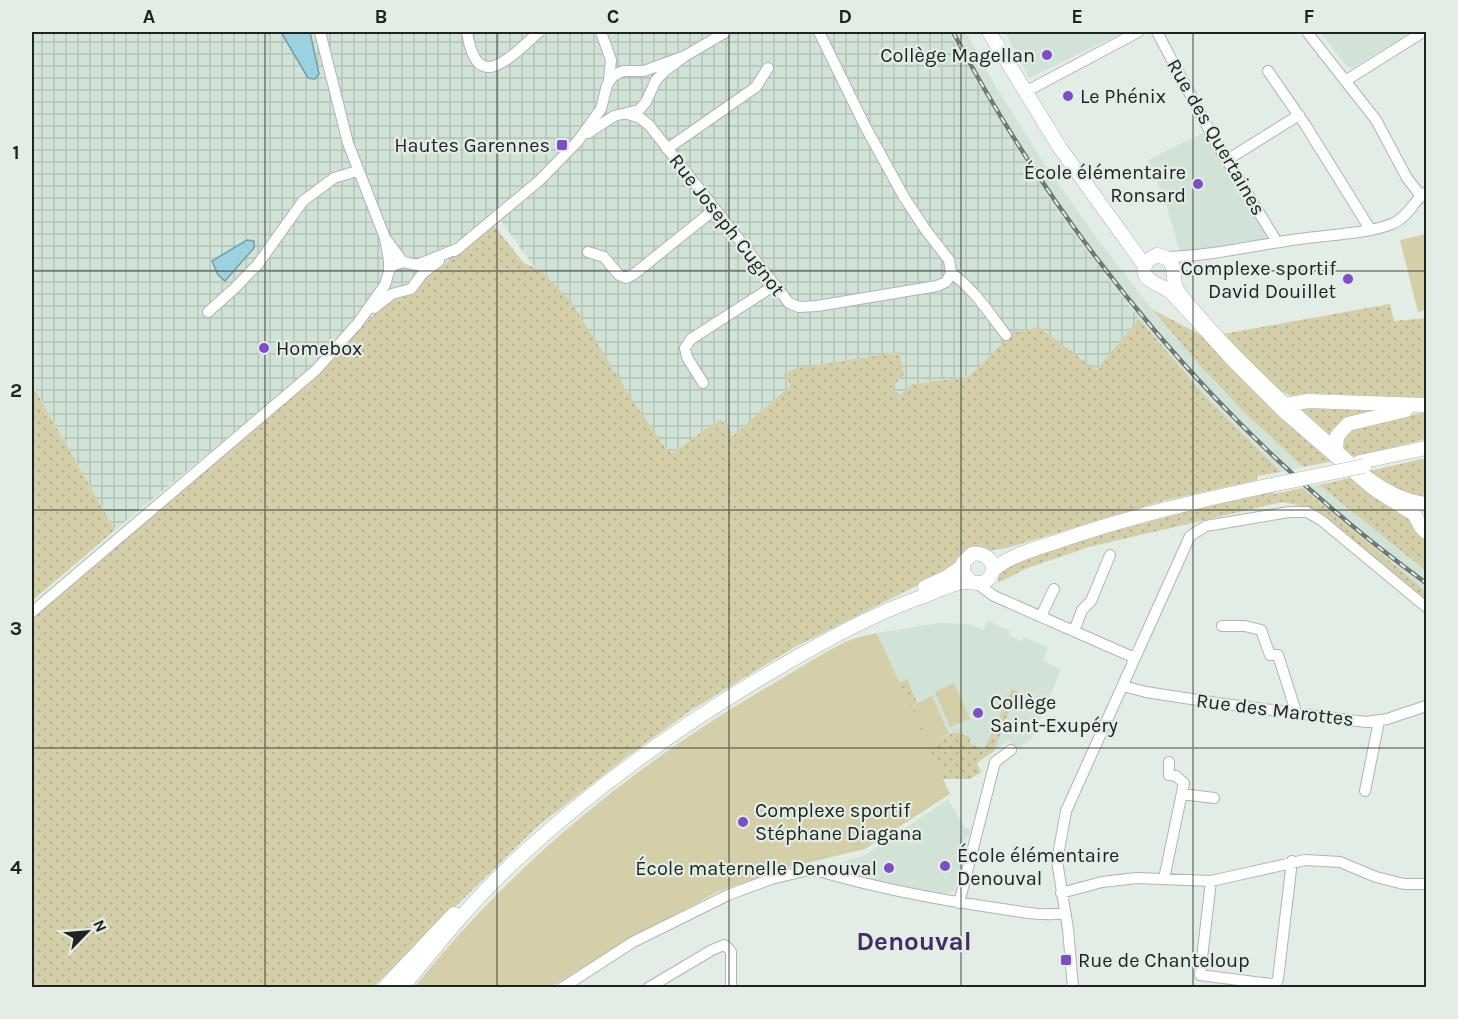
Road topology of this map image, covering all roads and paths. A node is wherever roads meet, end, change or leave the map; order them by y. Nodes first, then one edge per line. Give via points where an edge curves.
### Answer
1 (320, 32) edge
2 (467, 32) edge
3 (539, 32) edge
4 (601, 32) edge
5 (726, 32) edge
6 (819, 32) edge
7 (989, 32) edge
8 (996, 32) edge
9 (1137, 32) edge
10 (1156, 32) edge
11 (1307, 32) edge
12 (1423, 32) edge
13 (686, 56) junction
14 (611, 57) junction
15 (768, 68) dead end
16 (631, 71) junction
17 (1268, 71) dead end
18 (609, 80) junction
19 (1345, 81) junction
20 (1027, 91) junction
21 (606, 94) junction
22 (647, 99) junction
23 (625, 113) junction
24 (1299, 115) junction
25 (649, 125) junction
26 (578, 141) junction
27 (667, 149) junction
28 (1227, 160) junction
29 (357, 171) junction
30 (1424, 194) edge
31 (715, 209) junction
32 (1370, 229) junction
33 (385, 238) junction
34 (1275, 242) junction
35 (459, 248) junction
36 (588, 252) dead end
37 (407, 263) junction
38 (1162, 268) junction
39 (951, 273) junction
40 (388, 274) junction
41 (417, 281) junction
42 (775, 285) junction
43 (400, 292) junction
44 (208, 312) dead end
45 (358, 322) junction
46 (1006, 335) dead end
47 (703, 383) dead end
48 (1285, 405) junction
49 (1426, 405) edge
50 (1426, 448) edge
51 (1336, 451) junction
52 (1426, 453) edge
53 (1362, 464) junction
54 (1265, 483) junction
55 (1426, 503) edge
56 (1418, 518) junction
57 (1426, 532) edge
58 (985, 555) junction
59 (1110, 555) dead end
60 (963, 566) junction
61 (992, 573) junction
62 (974, 583) junction
63 (1054, 589) dead end
64 (998, 597) junction
65 (1426, 607) edge
66 (32, 612) edge
67 (1041, 616) junction
68 (1222, 626) dead end
69 (1074, 630) junction
70 (1135, 658) junction
71 (1123, 686) junction
72 (1426, 706) edge
73 (1296, 712) junction
74 (1379, 721) junction
75 (1011, 750) dead end
76 (1169, 762) dead end
77 (1365, 791) dead end
78 (1182, 794) junction
79 (1214, 798) dead end
80 (1292, 861) junction
81 (1164, 879) junction
82 (1211, 881) junction
83 (1426, 884) edge
84 (1061, 893) junction
85 (959, 903) junction
86 (1065, 913) junction
87 (384, 987) edge
88 (402, 987) edge
89 (562, 987) edge
90 (648, 987) edge
91 (732, 987) edge
92 (1072, 987) edge

1 - 29 street
2 - 3 street via 473,57 488,67 503,62
4 - 14 street
5 - 13 street
6 - 39 street via 865,126 909,205 949,260
7 - 20 main road
8 - 20 main road
9 - 20 street
10 - 28 street, Rue des Quertaines
11 - 19 street
12 - 19 street
13 - 16 street via 644,71
13 - 22 street via 659,77
14 - 16 street
14 - 18 street
15 - 27 street via 756,87
16 - 18 street via 618,73
16 - 22 street via 648,86
17 - 24 street
18 - 21 street
19 - 30 street via 1376,120 1407,178
20 - 38 main road via 1118,222
21 - 23 street via 610,106
21 - 26 street via 600,111
22 - 23 street via 639,110
22 - 25 street, Rue Joseph Cugnot
23 - 25 street, Rue Joseph Cugnot
23 - 26 street via 610,118
24 - 28 street
24 - 32 street
25 - 27 street, Rue Joseph Cugnot
26 - 35 street via 540,180
27 - 31 street, Rue Joseph Cugnot
28 - 34 street, Rue des Quertaines
29 - 33 street
29 - 44 street via 334,178 303,201 258,264
30 - 32 street via 1407,215 1392,224
31 - 36 street via 626,278 604,257
31 - 42 street, Rue Joseph Cugnot
32 - 34 street
33 - 37 street
33 - 40 street
34 - 38 street via 1191,257
35 - 37 street via 421,264
35 - 41 street
37 - 40 street via 396,264
37 - 41 street via 417,272
38 - 48 main road via 1181,296
38 - 56 main road via 1176,296 1286,413 1373,488
39 - 42 street, Rue Joseph Cugnot via 946,282 937,286 807,307 789,303
39 - 46 street via 980,300
40 - 43 street via 391,287
40 - 45 street via 385,285
41 - 43 street via 411,290
42 - 47 street via 691,339 685,348 687,357
43 - 45 street via 387,297
45 - 66 street via 308,377
48 - 49 main road via 1308,401
48 - 51 main road
49 - 51 main road via 1348,424 1337,436
50 - 53 main road
51 - 55 main road via 1384,490
52 - 53 main road
53 - 54 main road, bridge
54 - 58 main road via 1140,510 1019,549
54 - 61 main road via 1112,524 1011,558
55 - 56 main road
56 - 57 main road
58 - 60 main road via 969,556
58 - 61 main road via 991,562
59 - 69 street
60 - 62 main road via 964,575
60 - 87 main road via 776,664 654,743 521,849
61 - 62 main road via 986,581
61 - 64 street
62 - 64 street
62 - 88 main road via 958,584 904,603 826,641 738,692 657,746 517,859
63 - 67 street
64 - 67 street
65 - 70 street via 1307,512 1206,526 1190,536
67 - 69 street
68 - 73 street via 1261,630 1270,655 1278,655
69 - 70 street
70 - 71 street
71 - 73 street, Rue des Marottes via 1216,704
71 - 84 street via 1066,811 1058,861
72 - 74 street, Rue des Marottes
73 - 74 street, Rue des Marottes
74 - 77 street
75 - 85 street via 995,762
76 - 78 street via 1169,775 1184,783
78 - 79 street
78 - 81 street
80 - 82 street
80 - 82 street via 1276,983 1200,975
80 - 83 street via 1340,862 1376,877 1404,884
81 - 82 street
81 - 84 street via 1102,882
84 - 86 street
85 - 86 street via 1047,915
85 - 89 street via 899,893 814,870 771,879 728,895 633,942
86 - 92 street
90 - 91 street via 724,945 731,952

